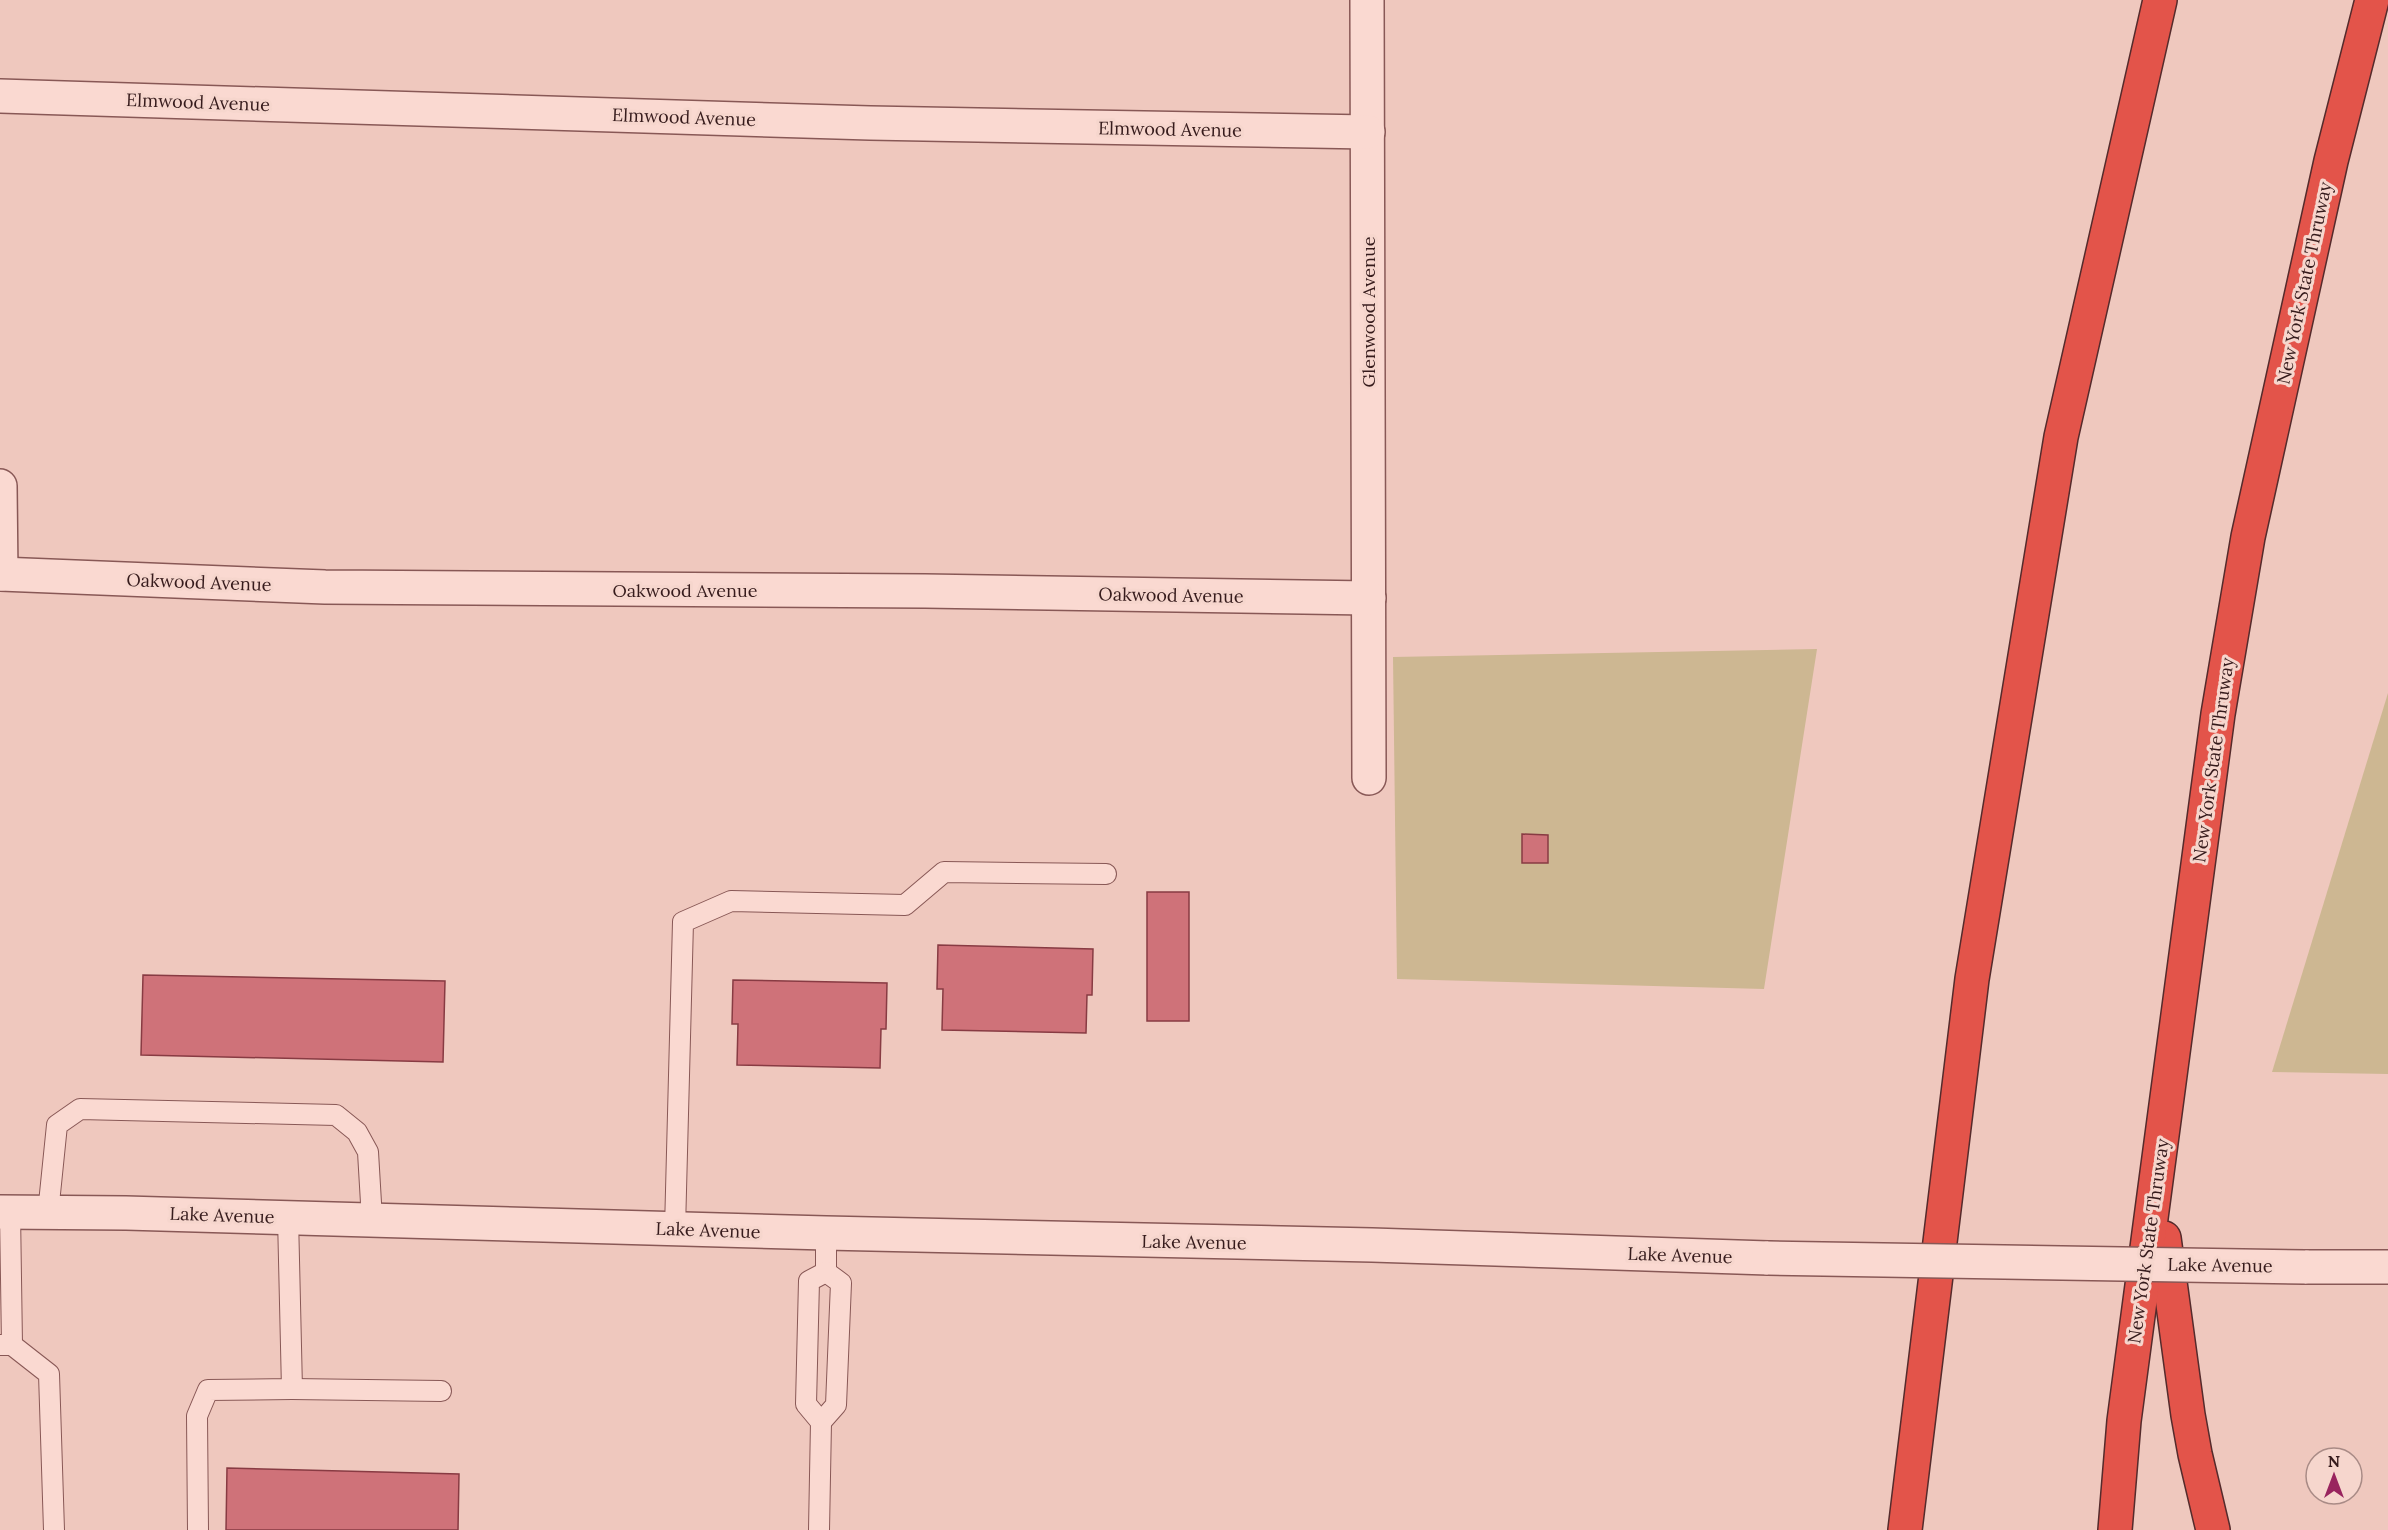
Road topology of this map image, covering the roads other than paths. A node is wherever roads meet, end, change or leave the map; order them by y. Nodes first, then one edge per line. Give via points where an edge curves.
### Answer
1 (1367, 0) edge
2 (2160, 0) edge
3 (2372, 0) edge
4 (0, 96) edge
5 (1368, 132) junction
6 (0, 486) edge
7 (1, 574) edge
8 (1370, 610) junction
9 (1369, 778) dead end
10 (1106, 874) dead end
11 (2156, 1182) junction
12 (5, 1212) edge
13 (48, 1213) junction
14 (288, 1217) junction
15 (372, 1220) junction
16 (675, 1229) junction
17 (826, 1233) junction
18 (2388, 1267) edge
19 (826, 1272) junction
20 (6, 1345) edge
21 (292, 1389) junction
22 (441, 1391) dead end
23 (821, 1422) junction
24 (54, 1530) edge
25 (198, 1530) edge
26 (819, 1530) edge
27 (1905, 1530) edge
28 (2115, 1530) edge
29 (2213, 1530) edge

1 - 5 street, Glenwood Avenue
2 - 27 highway via 2061,437 1972,979
3 - 11 highway, New York State Thruway via 2331,161 2248,537 2218,714
4 - 5 street, Elmwood Avenue via 846,122
5 - 8 street, Glenwood Avenue
6 - 7 street
7 - 8 street, Oakwood Avenue via 325,587 925,591
8 - 9 street, Glenwood Avenue
10 - 16 lane via 944,872 905,905 731,901 683,922
11 - 28 highway, New York State Thruway via 2124,1421
11 - 29 highway via 2188,1415
12 - 13 street, Lake Avenue
12 - 20 lane
13 - 14 street, Lake Avenue
13 - 15 lane via 57,1125 80,1109 336,1115 357,1132 368,1152
14 - 15 street, Lake Avenue
14 - 21 lane
15 - 16 street, Lake Avenue
16 - 17 street, Lake Avenue
17 - 18 street, Lake Avenue, bridge via 1768,1258
17 - 19 lane
19 - 23 lane via 842,1283 836,1405
19 - 23 lane via 809,1281 806,1404
20 - 24 lane via 49,1374
21 - 22 lane
21 - 25 lane via 208,1390 197,1416
23 - 26 lane

